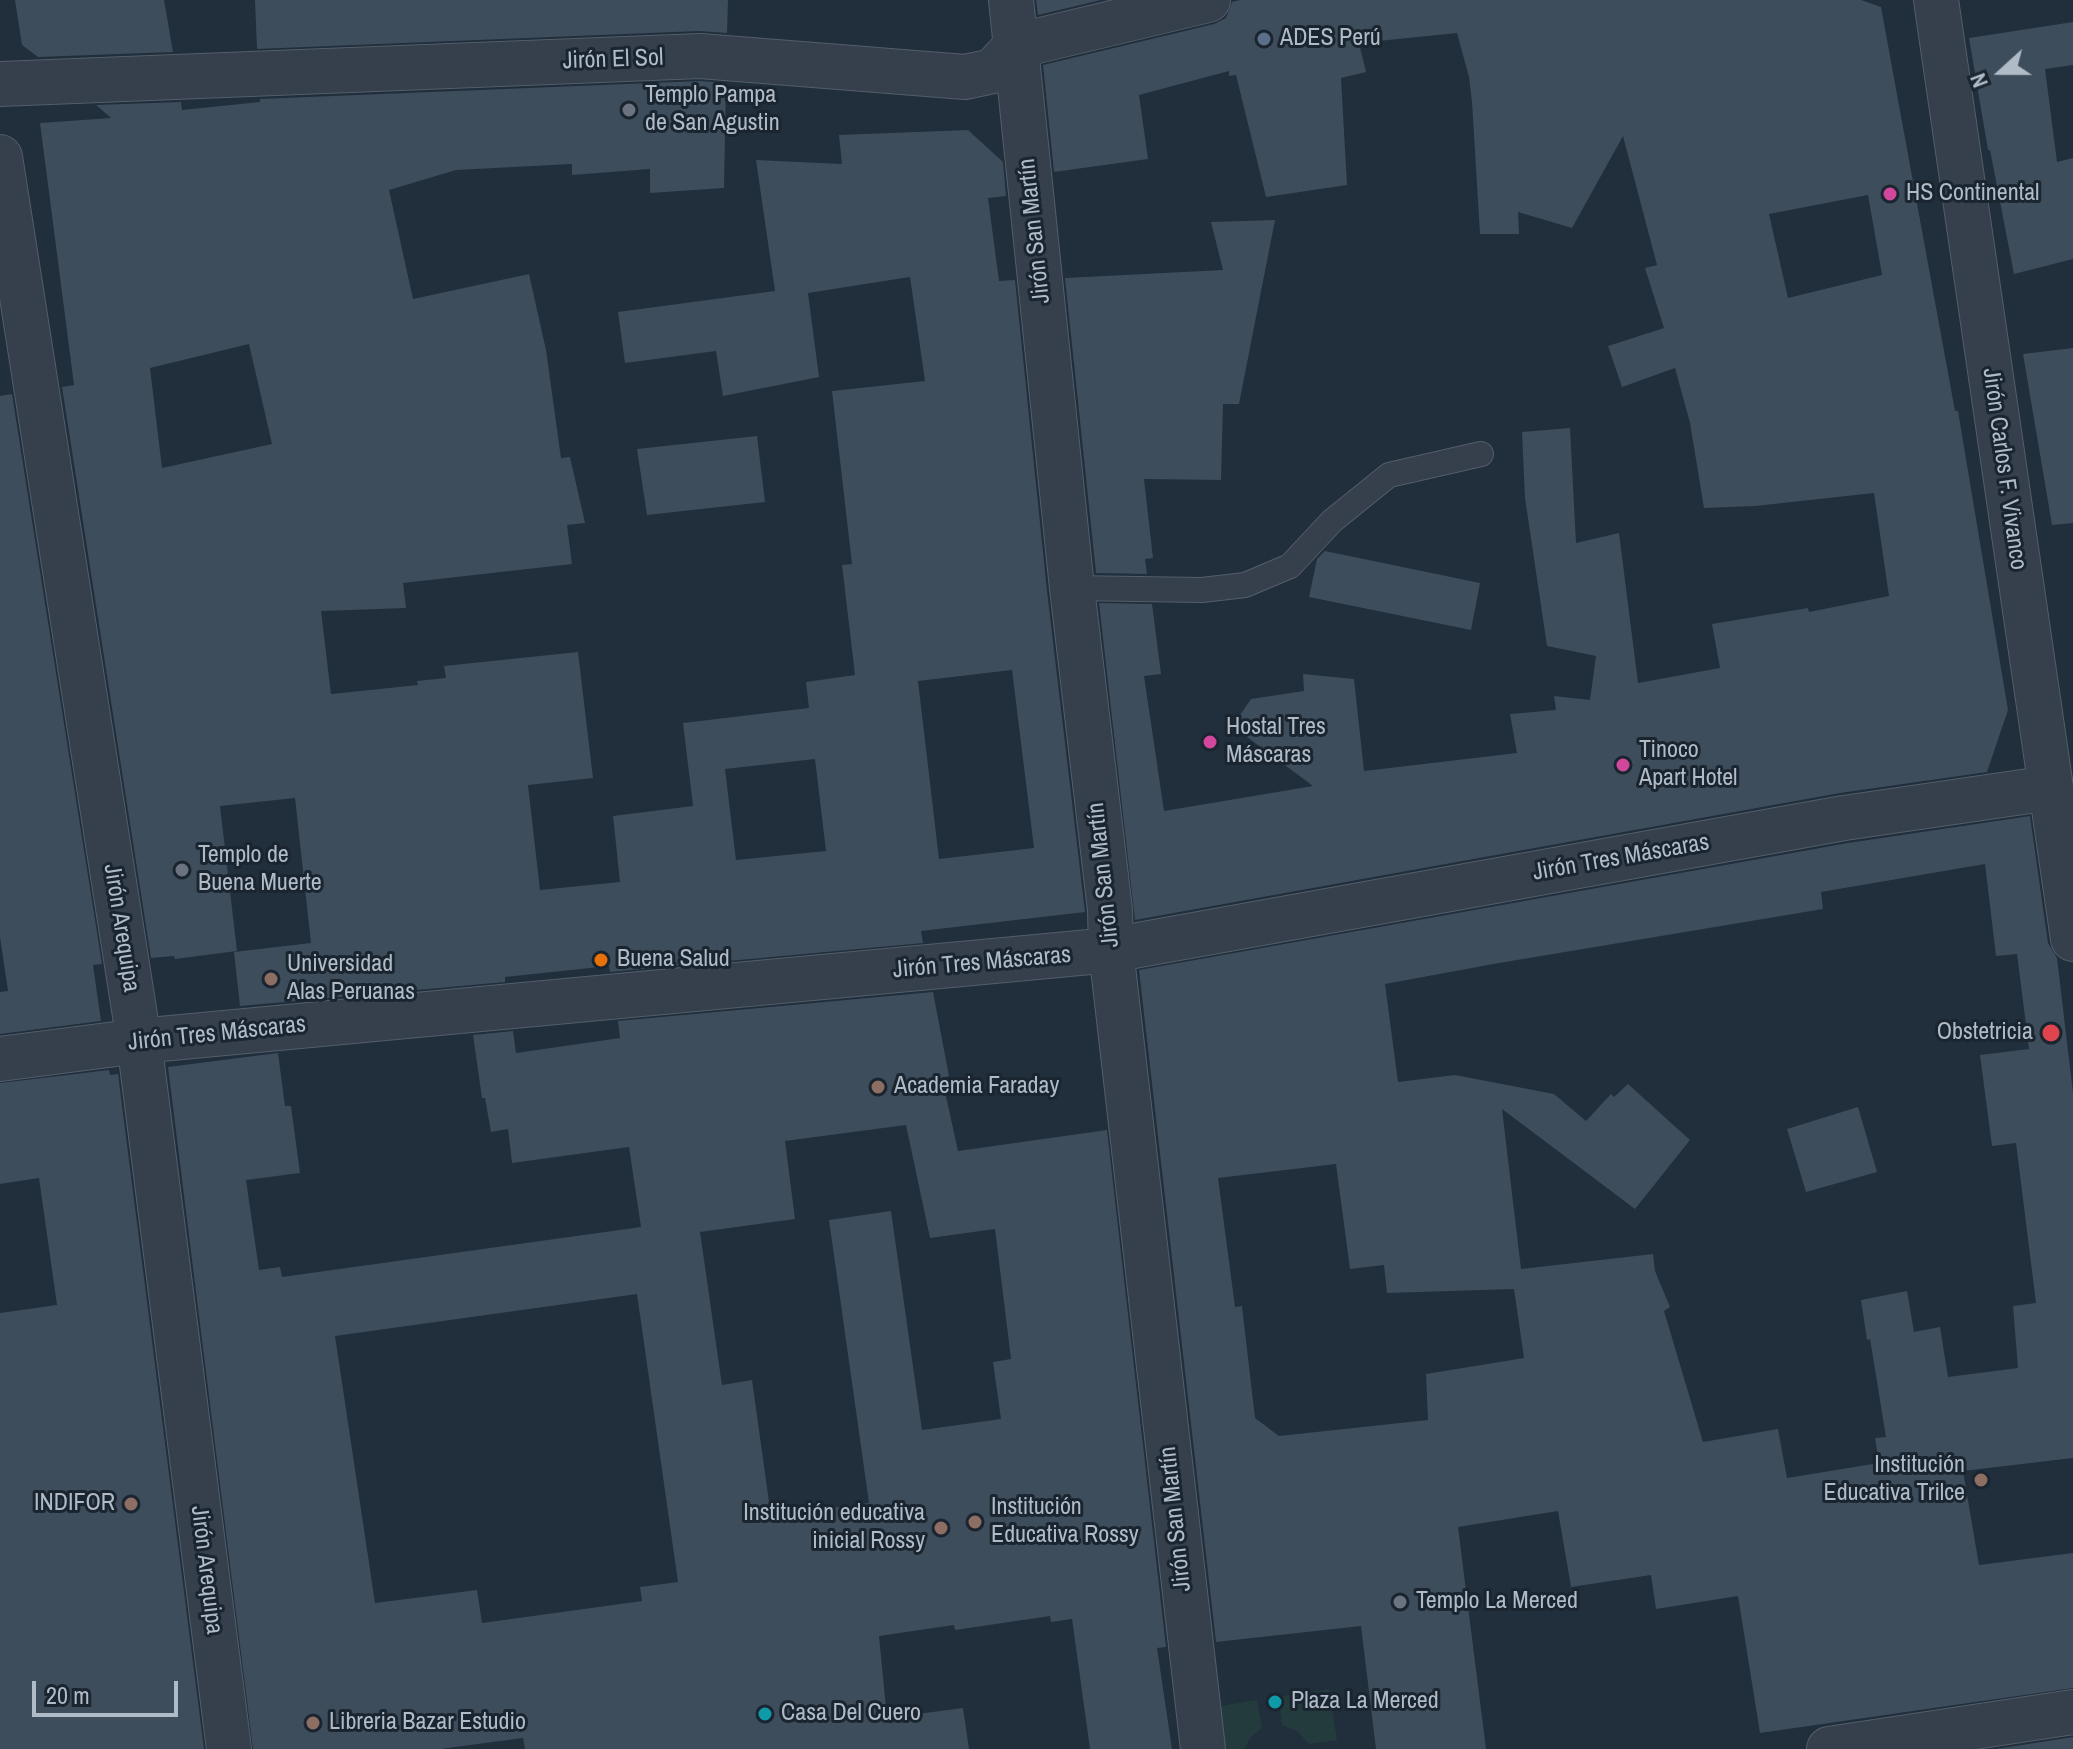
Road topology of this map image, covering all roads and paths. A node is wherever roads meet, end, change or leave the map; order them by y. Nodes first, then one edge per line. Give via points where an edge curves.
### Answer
1 (1011, 0) edge
2 (1208, 0) edge
3 (1936, 0) edge
4 (1016, 46) junction
5 (0, 84) edge
6 (0, 157) edge
7 (1481, 454) dead end
8 (1072, 588) junction
9 (2050, 788) junction
10 (2073, 939) edge
11 (1111, 950) junction
12 (139, 1041) junction
13 (0, 1059) edge
14 (2073, 1712) edge
15 (229, 1749) edge
16 (1203, 1749) edge
17 (1829, 1749) edge

1 - 4 street, Jirón San Martín
2 - 4 street, Jirón El Sol
3 - 9 street, Jirón Carlos F. Vivanco
4 - 5 street, Jirón El Sol via 993,71 965,77 700,56
4 - 8 street, Jirón San Martín
6 - 12 street, Jirón Arequipa
7 - 8 lane via 1389,475 1332,521 1290,566 1245,585 1202,590
8 - 11 street, Jirón San Martín
9 - 10 street, Jirón Carlos F. Vivanco
9 - 11 street, Jirón Tres Máscaras via 1844,818
11 - 12 street, Jirón Tres Máscaras
11 - 16 street, Jirón San Martín
12 - 13 street, Jirón Tres Máscaras
12 - 15 street, Jirón Arequipa
14 - 17 street

